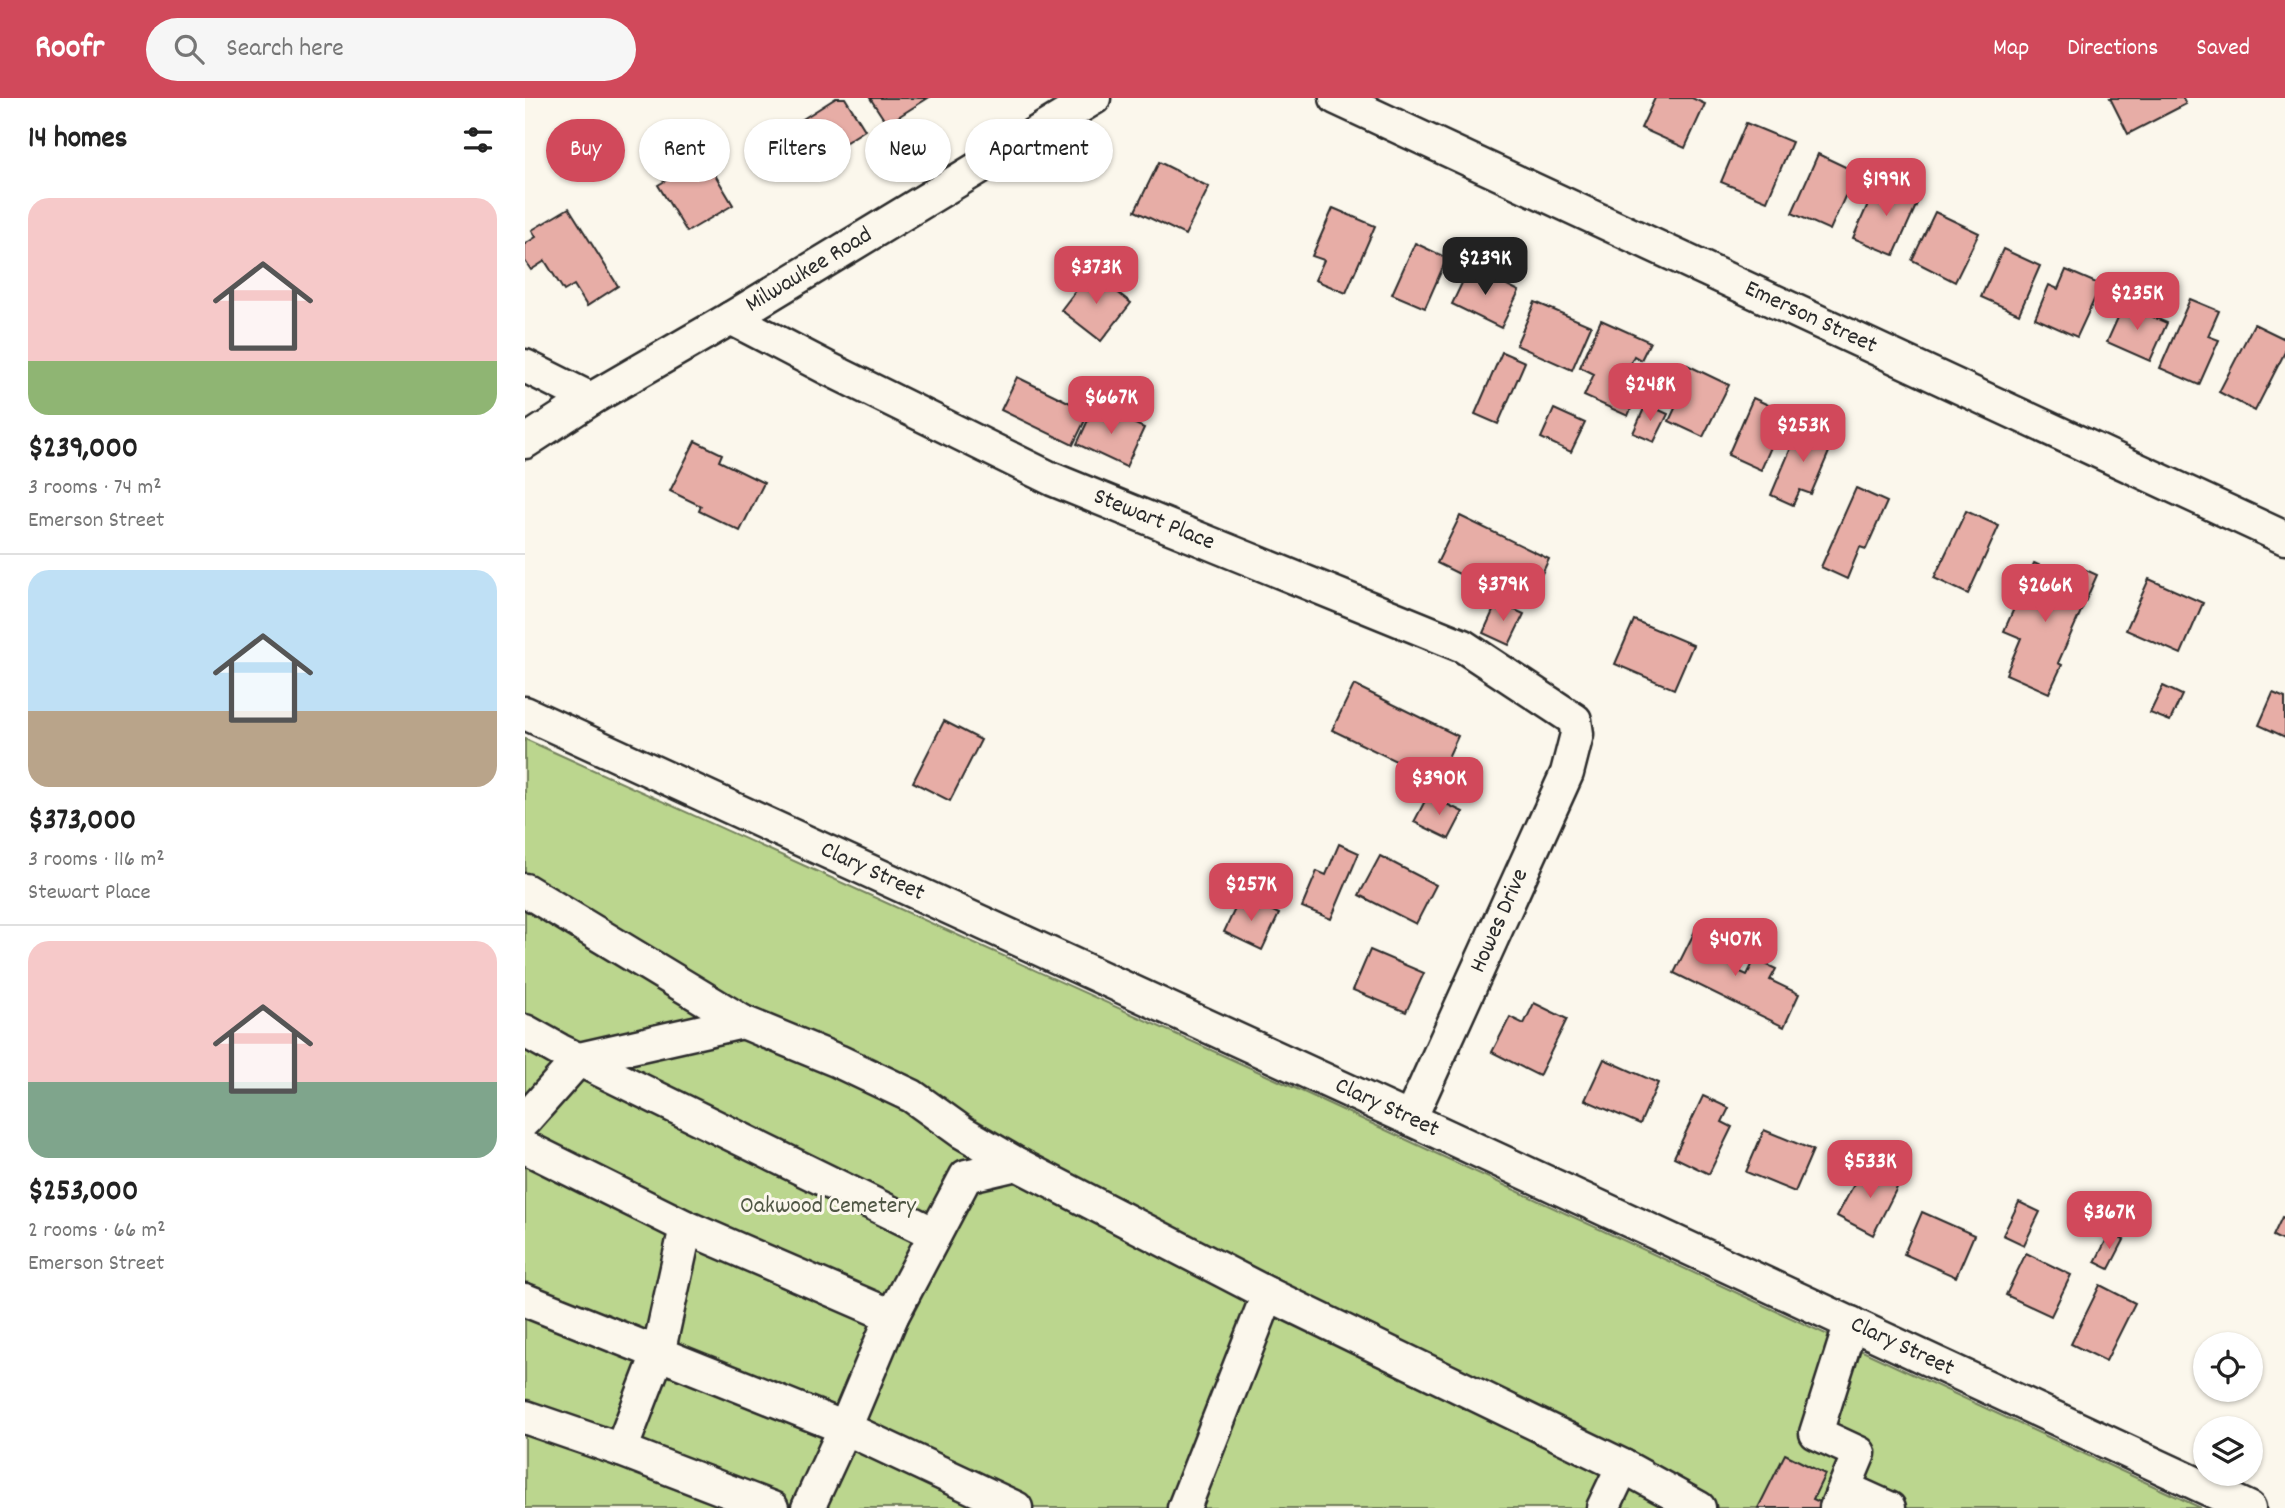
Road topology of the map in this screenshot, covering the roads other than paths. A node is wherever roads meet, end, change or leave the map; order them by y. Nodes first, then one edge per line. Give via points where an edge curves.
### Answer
1 (1094, 98) edge
2 (1336, 98) edge
3 (731, 318) junction
4 (525, 366) edge
5 (591, 400) junction
6 (525, 442) edge
7 (2285, 538) edge
8 (525, 713) edge
9 (1575, 720) joint
10 (525, 890) edge
11 (743, 1022) junction
12 (525, 1031) edge
13 (579, 1059) junction
14 (1410, 1119) junction
15 (525, 1120) edge
16 (525, 1147) edge
17 (1017, 1164) junction
18 (686, 1227) junction
19 (935, 1234) junction
20 (1268, 1294) junction
21 (525, 1300) edge
22 (892, 1316) junction
23 (1851, 1323) junction
24 (658, 1354) junction
25 (525, 1417) edge
26 (845, 1428) junction
27 (621, 1450) junction
28 (1623, 1466) junction
29 (1841, 1498) edge
30 (772, 1508) edge
31 (807, 1508) edge
32 (1016, 1508) edge
33 (1184, 1508) edge
34 (1603, 1508) edge
35 (1699, 1508) edge
36 (1889, 1508) edge
37 (2249, 1508) edge

1 - 3 street, Milwaukee Road
2 - 7 street, Emerson Street
3 - 5 street, Milwaukee Road
3 - 9 street, Stewart Place via 1052,479 1463,646
4 - 5 street
5 - 6 street, Milwaukee Road
8 - 14 street, Clary Street
9 - 14 street, Howes Drive via 1577,734 1567,772
10 - 11 street
11 - 13 street
11 - 17 street via 912,1096
12 - 13 street
13 - 15 street
13 - 19 street
14 - 23 street, Clary Street
16 - 18 street
17 - 19 street via 965,1176
17 - 20 street
18 - 22 street
18 - 24 street
19 - 22 street
20 - 28 street
20 - 33 street
21 - 24 street
22 - 26 street
23 - 29 street via 1816,1433 1859,1453
23 - 37 street, Clary Street
24 - 26 street
24 - 27 street
25 - 27 street
26 - 31 street
26 - 32 street
27 - 30 street
28 - 34 street
28 - 35 street
29 - 36 street

